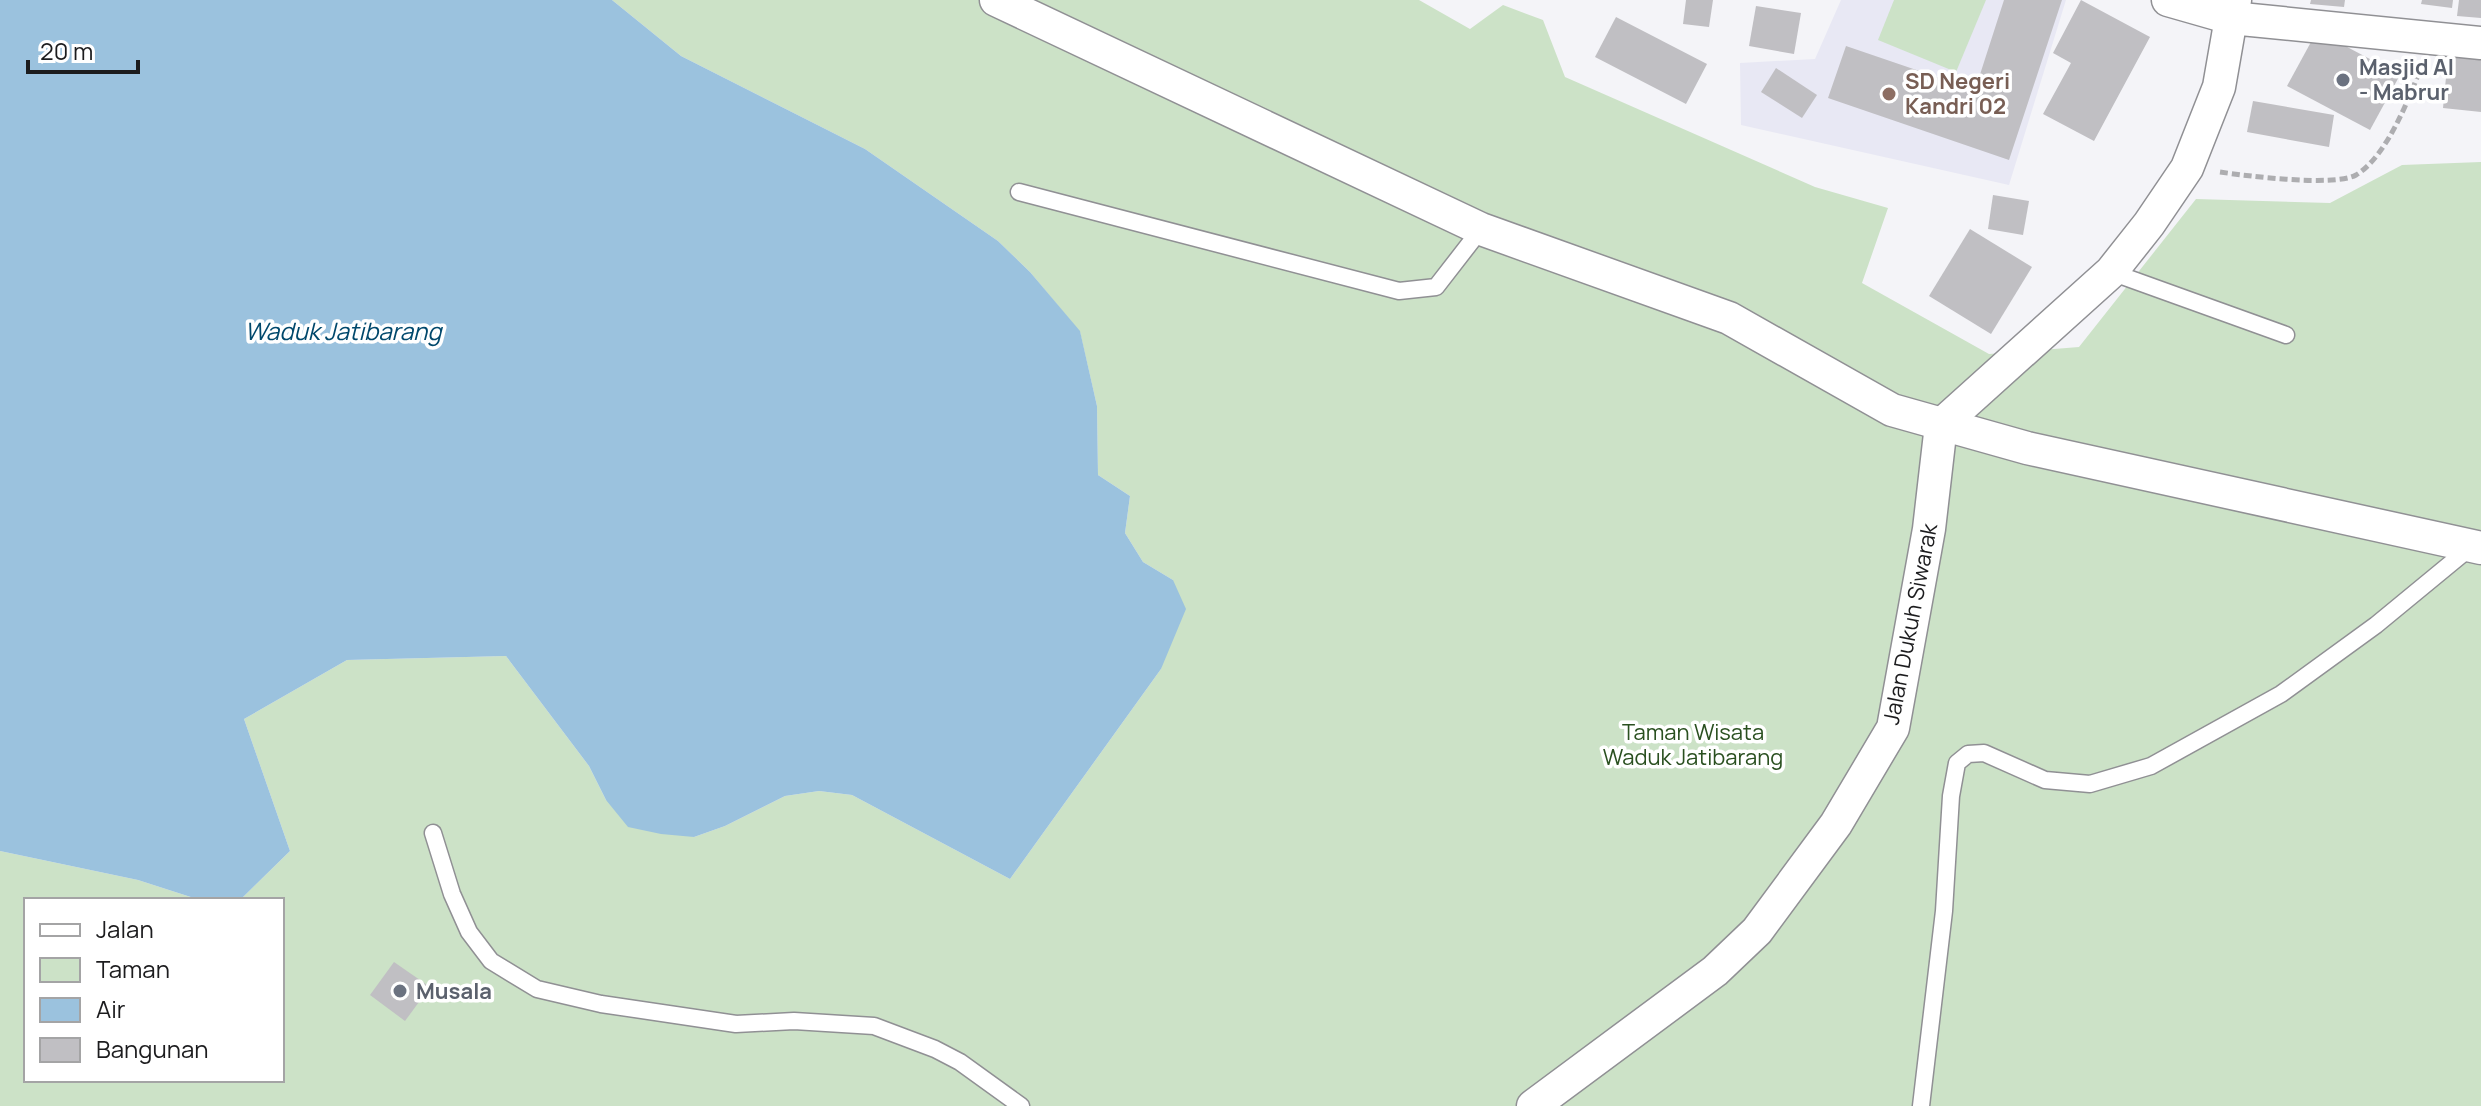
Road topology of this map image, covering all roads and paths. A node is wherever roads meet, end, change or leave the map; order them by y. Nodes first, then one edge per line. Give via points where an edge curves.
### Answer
1 (996, 0) edge
2 (2168, 0) edge
3 (2233, 9) edge
4 (2433, 38) junction
5 (2481, 43) edge
6 (2187, 168) junction
7 (1019, 192) dead end
8 (1481, 229) junction
9 (2111, 272) junction
10 (2286, 335) dead end
11 (1941, 425) junction
12 (2476, 547) edge
13 (433, 833) dead end
14 (1021, 1106) edge
15 (1533, 1106) edge
16 (1921, 1106) edge

1 - 8 street
2 - 3 street
3 - 4 street
3 - 6 street via 2219,87
4 - 5 street
4 - 6 path via 2401,119 2368,166 2353,177 2260,177
6 - 9 street
7 - 8 lane via 1399,291 1436,287
8 - 11 street via 1729,318 1892,410
9 - 10 lane
9 - 11 street
11 - 12 street
11 - 15 street, Jalan Dukuh Siwarak via 1929,529 1893,728 1836,824 1757,931 1715,971
12 - 16 lane via 2281,694 2151,766 2090,784 2045,780 1984,753 1968,754 1957,763
13 - 14 lane via 469,932 491,961 537,989 736,1024 874,1026 960,1062

